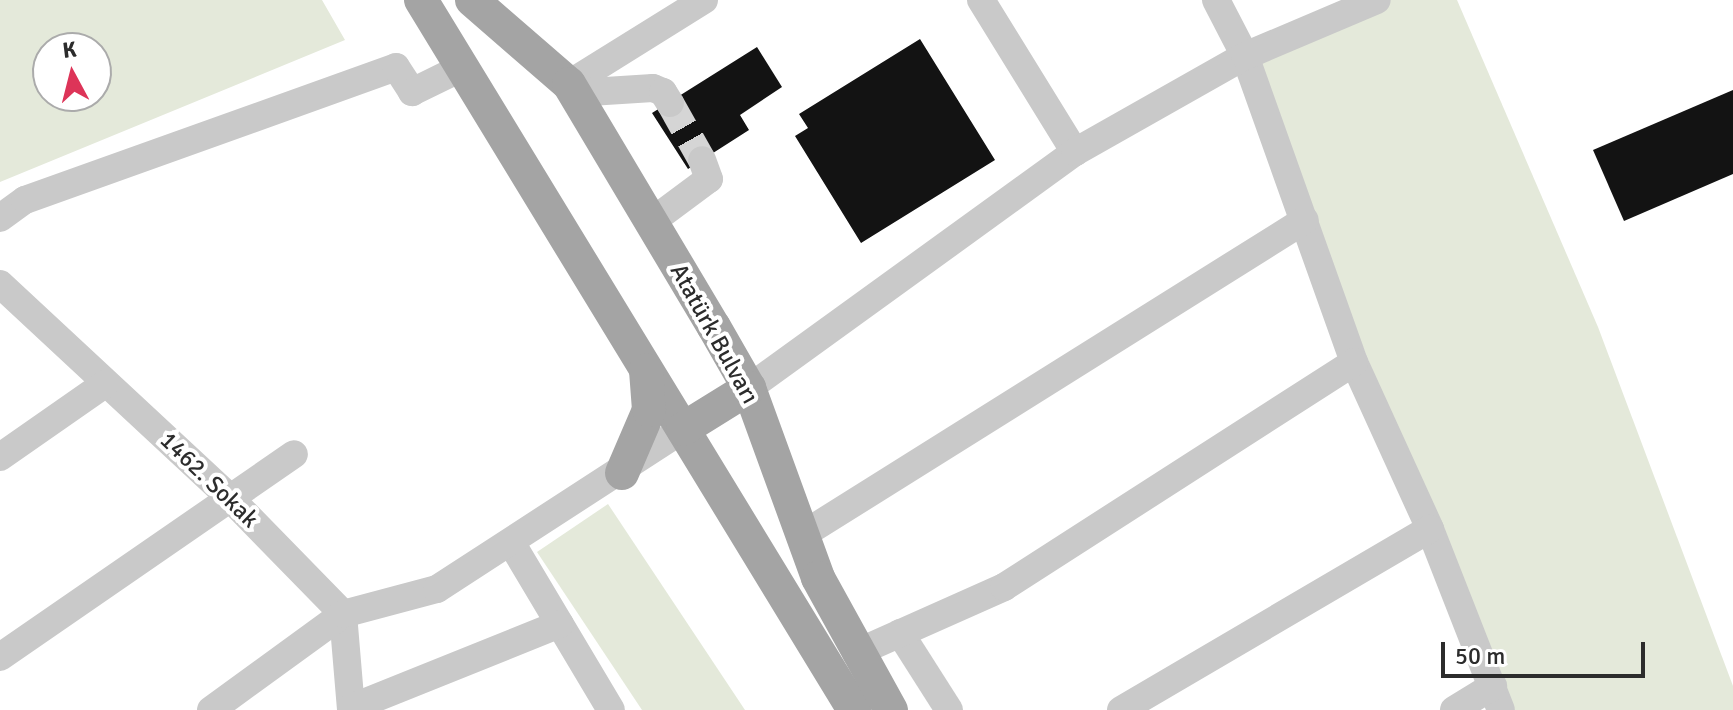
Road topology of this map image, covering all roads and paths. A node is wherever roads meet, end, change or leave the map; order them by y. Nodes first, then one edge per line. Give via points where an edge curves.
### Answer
1 (421, 0) edge
2 (704, 0) edge
3 (981, 0) edge
4 (1216, 0) edge
5 (1377, 0) edge
6 (482, 5) edge
7 (1245, 56) junction
8 (459, 69) junction
9 (572, 89) junction
10 (670, 103) tunnel mouth
11 (1075, 152) junction
12 (702, 160) dead end
13 (0, 218) edge
14 (1305, 220) junction
15 (651, 222) junction
16 (0, 284) edge
17 (1354, 362) junction
18 (646, 366) junction
19 (106, 383) junction
20 (749, 388) junction
21 (683, 429) junction
22 (294, 454) dead end
23 (0, 457) edge
24 (622, 473) junction
25 (228, 496) junction
26 (1430, 529) junction
27 (804, 534) junction
28 (512, 544) junction
29 (343, 614) junction
30 (560, 624) junction
31 (900, 633) junction
32 (856, 653) junction
33 (0, 657) edge
34 (1497, 698) edge
35 (351, 709) edge
36 (211, 710) edge
37 (611, 710) edge
38 (854, 710) edge
39 (891, 710) edge
40 (949, 710) edge
41 (1121, 710) edge
42 (1454, 710) edge

1 - 8 main road
2 - 9 street
3 - 11 street
4 - 7 street
5 - 7 street
6 - 9 main road, Atatürk Bulvarı
7 - 11 street
7 - 14 street
8 - 13 street via 412,92 396,67 25,200
8 - 18 main road
9 - 10 street via 653,88
9 - 15 main road, Atatürk Bulvarı
11 - 20 street
12 - 15 street via 709,179
14 - 17 street
14 - 27 street
15 - 20 main road, Atatürk Bulvarı
16 - 19 street, 1462. Sokak
17 - 26 street
17 - 31 street via 1004,587
18 - 21 main road
18 - 24 main road via 649,410
19 - 23 street
19 - 25 street, 1462. Sokak
20 - 21 main road
20 - 27 main road, Atatürk Bulvarı
21 - 24 street
21 - 38 main road
22 - 25 street
24 - 28 street
25 - 29 street, 1462. Sokak
25 - 33 street
26 - 34 street
26 - 41 street
27 - 32 main road, Atatürk Bulvarı via 818,578
28 - 29 street via 437,589
28 - 30 street
29 - 35 street
29 - 36 street
30 - 35 street
30 - 37 street
31 - 32 street
31 - 40 street
32 - 39 main road, Atatürk Bulvarı
34 - 42 street

